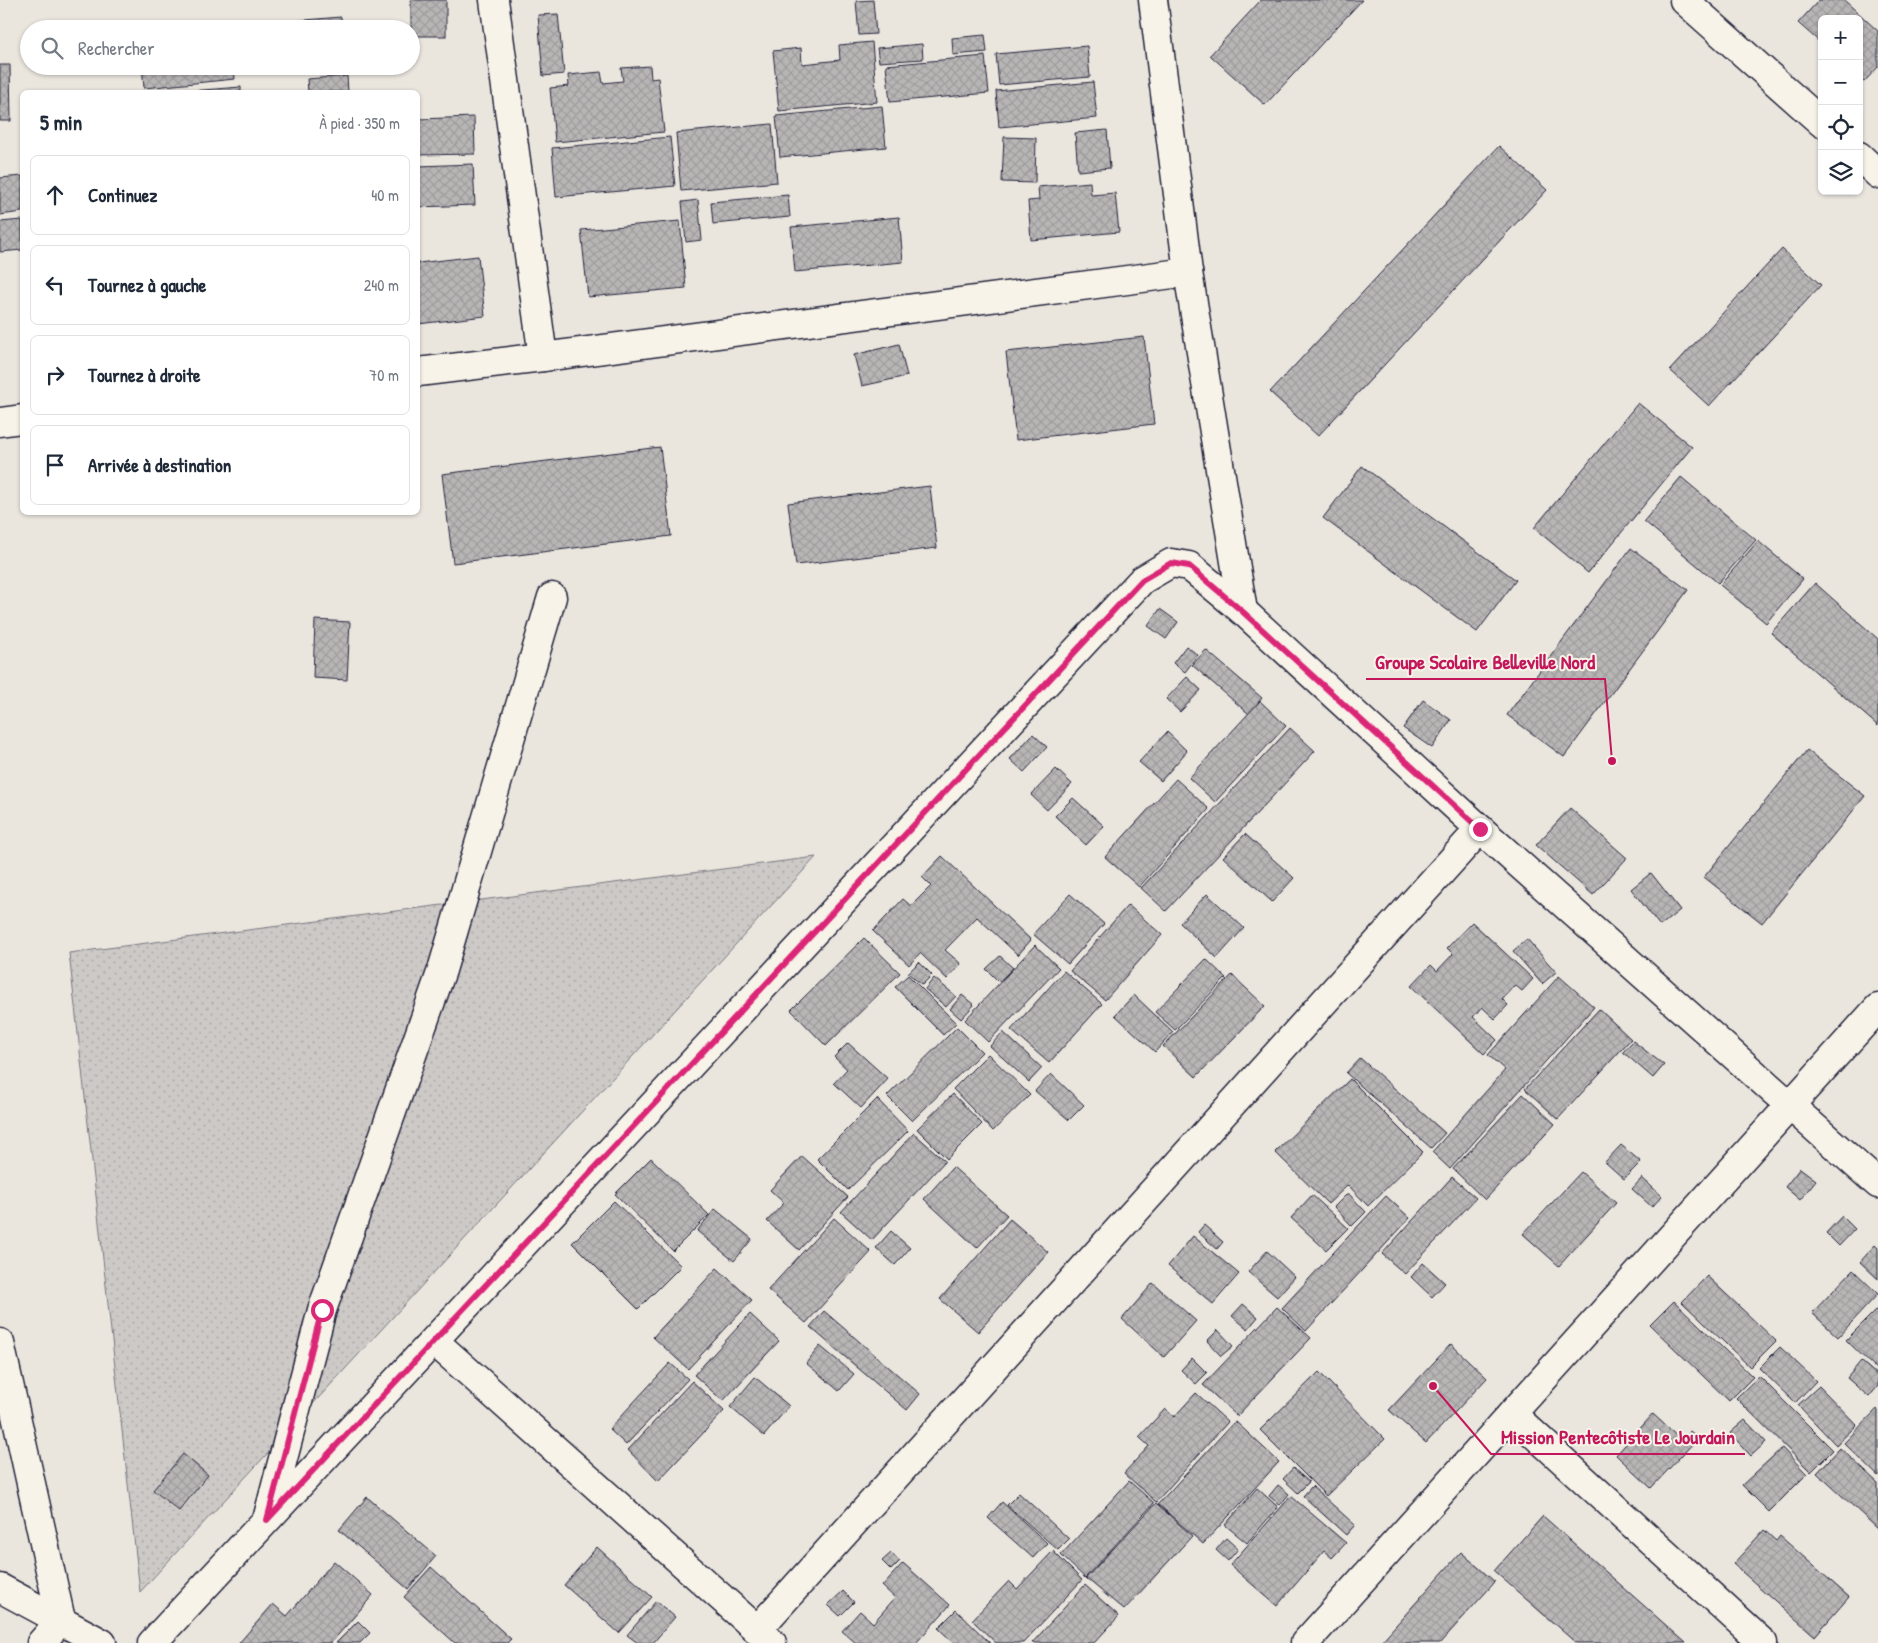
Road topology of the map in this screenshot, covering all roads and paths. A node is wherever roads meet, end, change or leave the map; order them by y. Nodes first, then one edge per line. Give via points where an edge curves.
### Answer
1 (494, 0) edge
2 (1153, 0) edge
3 (1684, 0) edge
4 (1818, 119) edge
5 (1188, 272) junction
6 (542, 357) junction
7 (420, 372) edge
8 (20, 419) edge
9 (0, 422) edge
10 (552, 597) dead end
11 (1243, 612) junction
12 (1480, 829) junction
13 (1878, 1008) edge
14 (1790, 1105) junction
15 (1878, 1184) edge
16 (434, 1341) junction
17 (0, 1343) edge
18 (1512, 1414) junction
19 (267, 1520) junction
20 (0, 1588) edge
21 (61, 1620) junction
22 (765, 1636) edge
23 (41, 1643) edge
24 (102, 1643) edge
25 (152, 1643) edge
26 (1305, 1643) edge
27 (1763, 1643) edge

1 - 6 street
2 - 5 street
3 - 4 street
5 - 6 street
5 - 11 street
6 - 7 street
8 - 9 street
10 - 19 street via 442,970 322,1310
11 - 12 street
11 - 16 street via 1189,566 1171,563 1142,580
12 - 14 street
12 - 22 street
13 - 14 street
14 - 15 street
14 - 18 street
16 - 19 street
16 - 22 street
17 - 21 street
18 - 26 street
18 - 27 street
19 - 25 street
20 - 21 street
21 - 23 street
21 - 24 street

